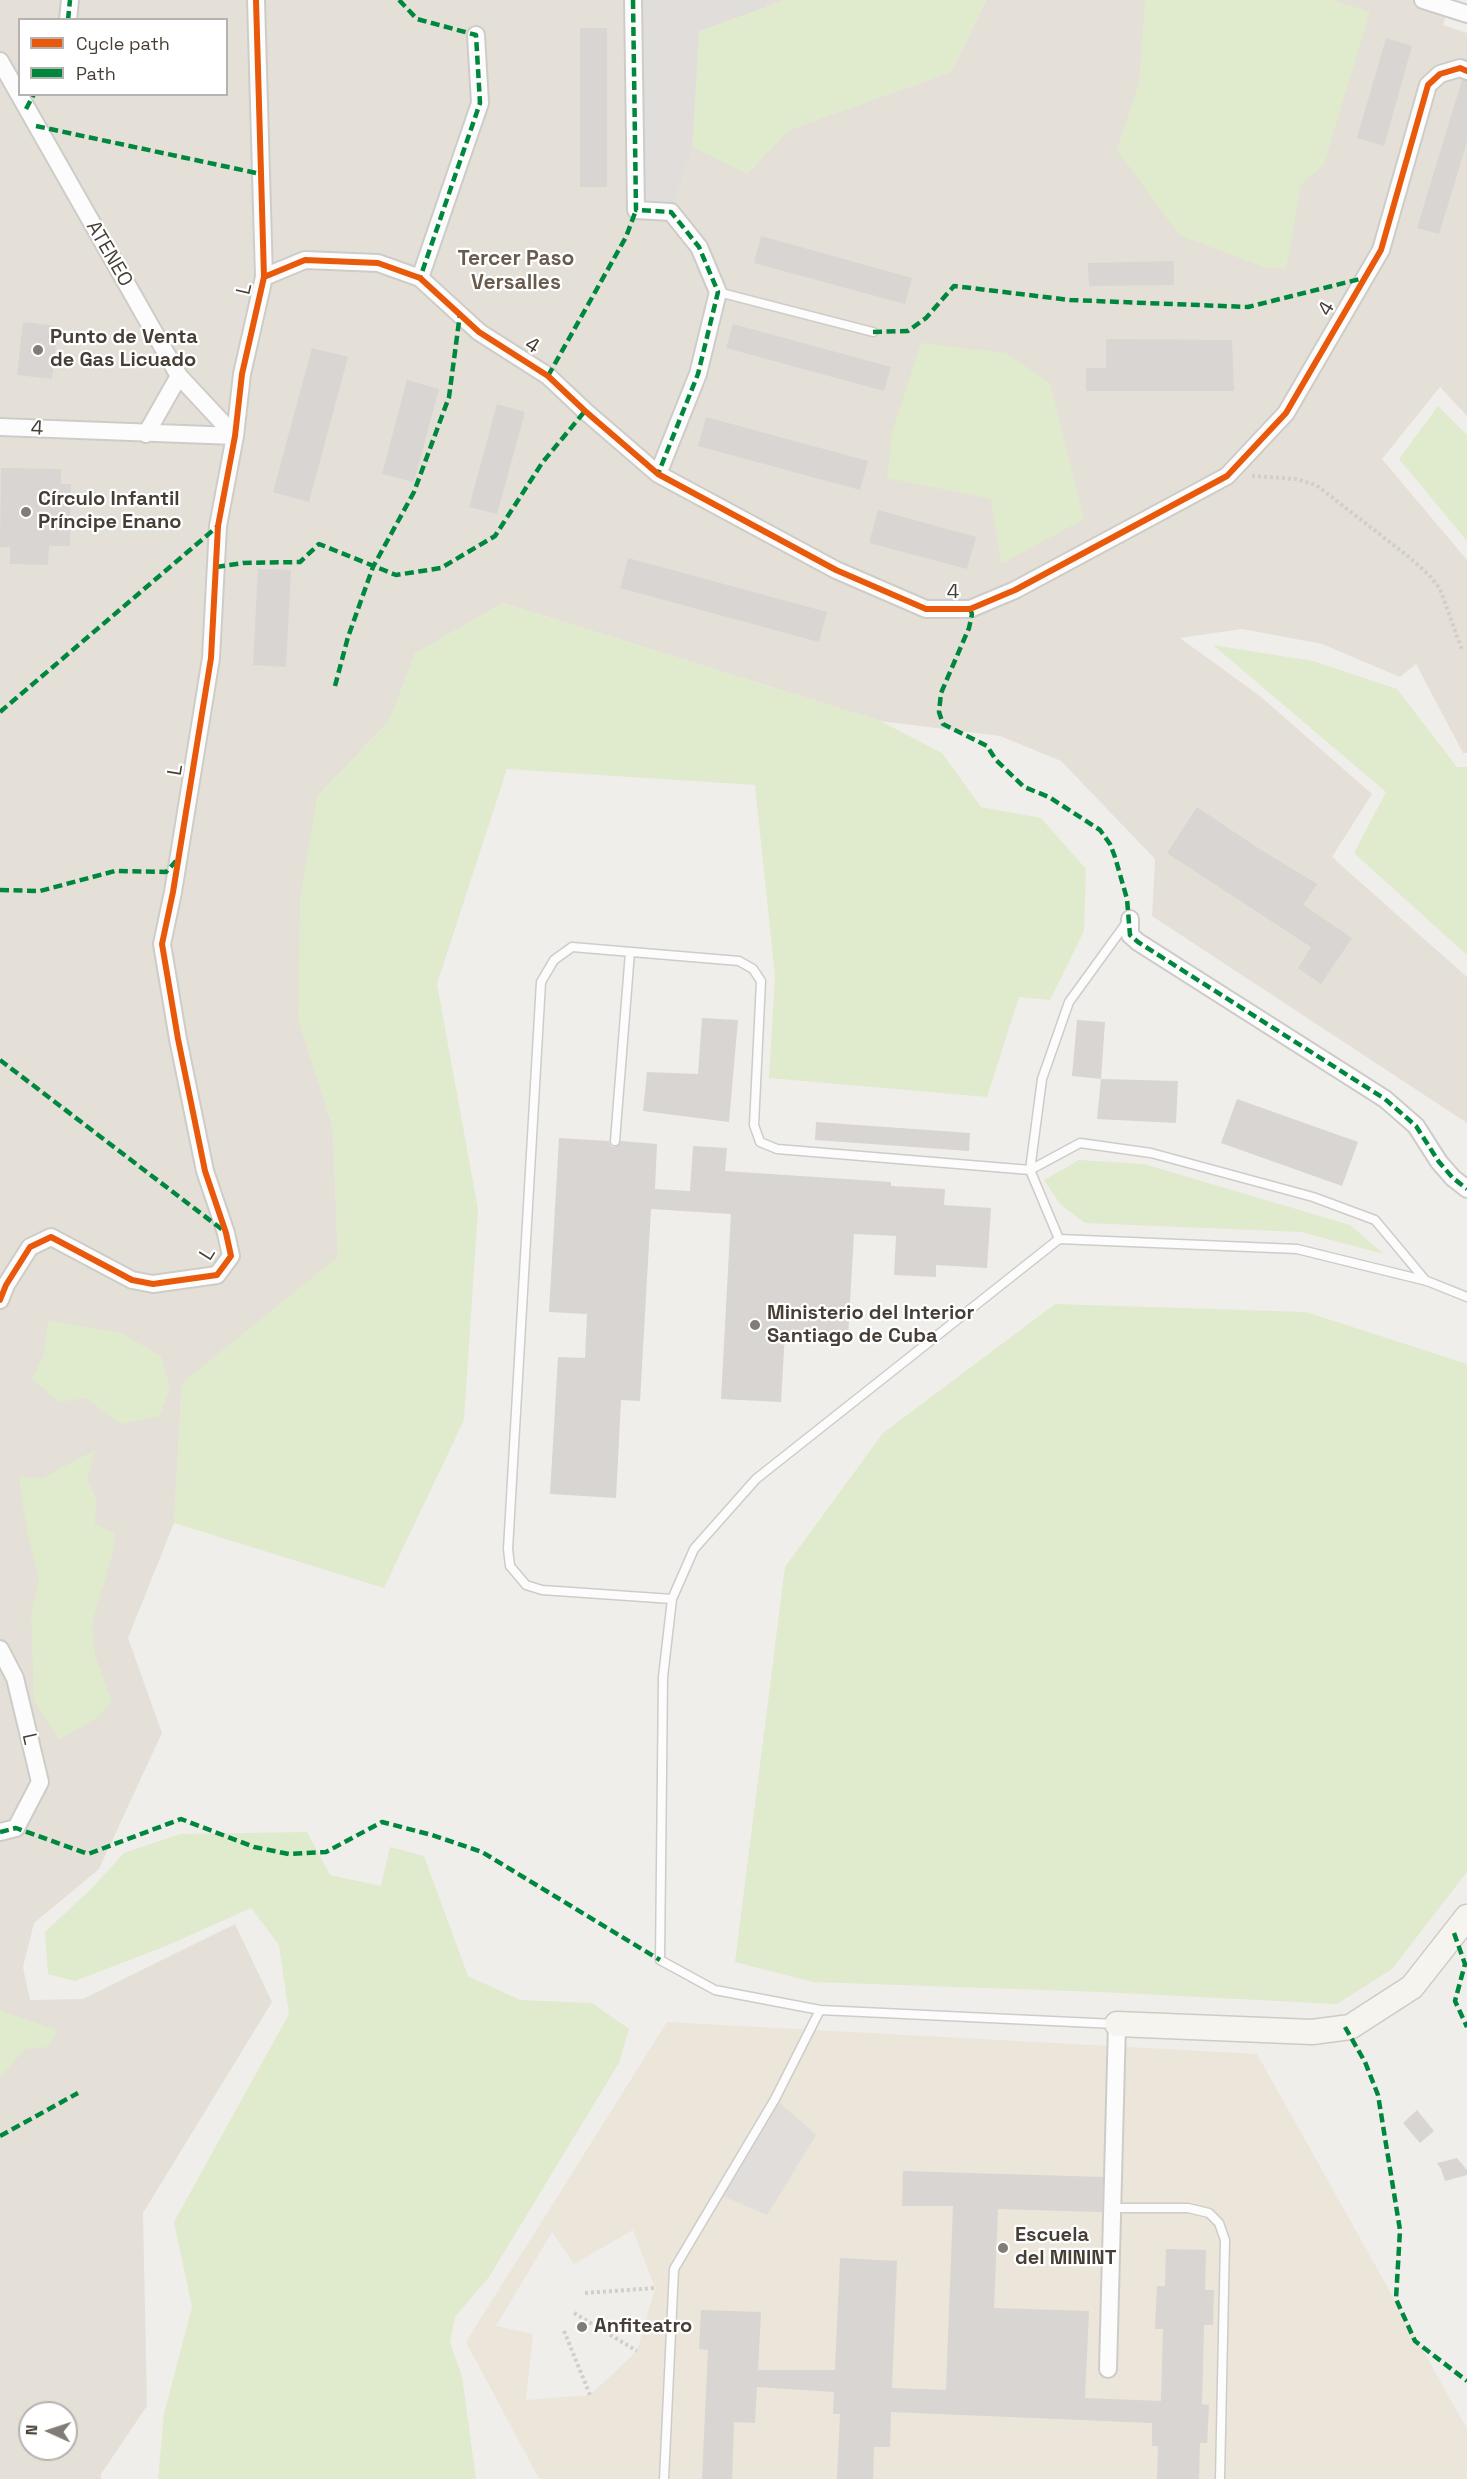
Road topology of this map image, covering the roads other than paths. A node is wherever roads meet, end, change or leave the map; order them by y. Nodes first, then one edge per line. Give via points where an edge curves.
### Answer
1 (70, 0) edge
2 (256, 0) edge
3 (633, 0) edge
4 (1423, 0) edge
5 (1467, 14) edge
6 (68, 18) edge
7 (476, 35) dead end
8 (0, 61) edge
9 (1467, 71) edge
10 (18, 86) edge
11 (30, 102) edge
12 (264, 276) junction
13 (420, 278) junction
14 (718, 292) junction
15 (873, 332) dead end
16 (179, 376) junction
17 (0, 427) edge
18 (146, 434) junction
19 (235, 436) junction
20 (658, 474) junction
21 (1130, 919) joint
22 (630, 952) junction
23 (615, 1141) dead end
24 (1030, 1170) junction
25 (1467, 1189) edge
26 (1059, 1239) junction
27 (1426, 1281) junction
28 (1467, 1297) edge
29 (0, 1300) edge
30 (672, 1599) junction
31 (0, 1649) edge
32 (8, 1830) edge
33 (1467, 1917) edge
34 (820, 2010) junction
35 (1117, 2024) junction
36 (1113, 2208) junction
37 (1108, 2369) dead end
38 (664, 2479) edge
39 (1220, 2479) edge

1 - 6 street
2 - 12 street, L
3 - 14 street via 636,210 671,212 699,247
4 - 5 street
7 - 13 street via 480,103
8 - 10 street, ATENEO
9 - 20 street, 4 via 1460,68 1440,74 1428,85 1381,250 1286,413 1227,476 1015,590 970,609 926,609 836,570
11 - 16 street, ATENEO
12 - 13 street, 4 via 306,260 378,263
12 - 19 street, L via 242,374
13 - 20 street, 4 via 479,332 548,376
14 - 15 lane
14 - 20 street via 698,374
16 - 18 street
16 - 19 street, ATENEO
17 - 18 street, 4
18 - 19 street, 4
19 - 29 street, L via 218,526 211,658 162,944 204,1171 231,1256 217,1275 153,1284 132,1280 51,1237 30,1247
21 - 24 lane via 1069,1002 1042,1079
21 - 25 street via 1130,935 1138,942 1385,1099 1416,1126 1439,1162
22 - 23 lane
22 - 24 lane via 739,961 753,969 761,981 754,1125 760,1142 777,1149
22 - 30 lane via 572,947 554,960 541,982 508,1549 510,1566 520,1579 542,1590
24 - 26 lane
24 - 27 lane via 1080,1143 1151,1152 1313,1197 1375,1220
26 - 27 lane via 1297,1249
26 - 30 lane via 756,1479 694,1549
27 - 28 lane
30 - 34 lane via 663,1677 660,1960 715,1990
31 - 32 street, L via 15,1678 40,1782
33 - 35 street via 1412,1987 1350,2026 1312,2032
34 - 35 lane
34 - 38 lane via 775,2099 674,2270
35 - 36 street
36 - 37 street
36 - 39 lane via 1188,2208 1209,2212 1219,2223 1225,2240

